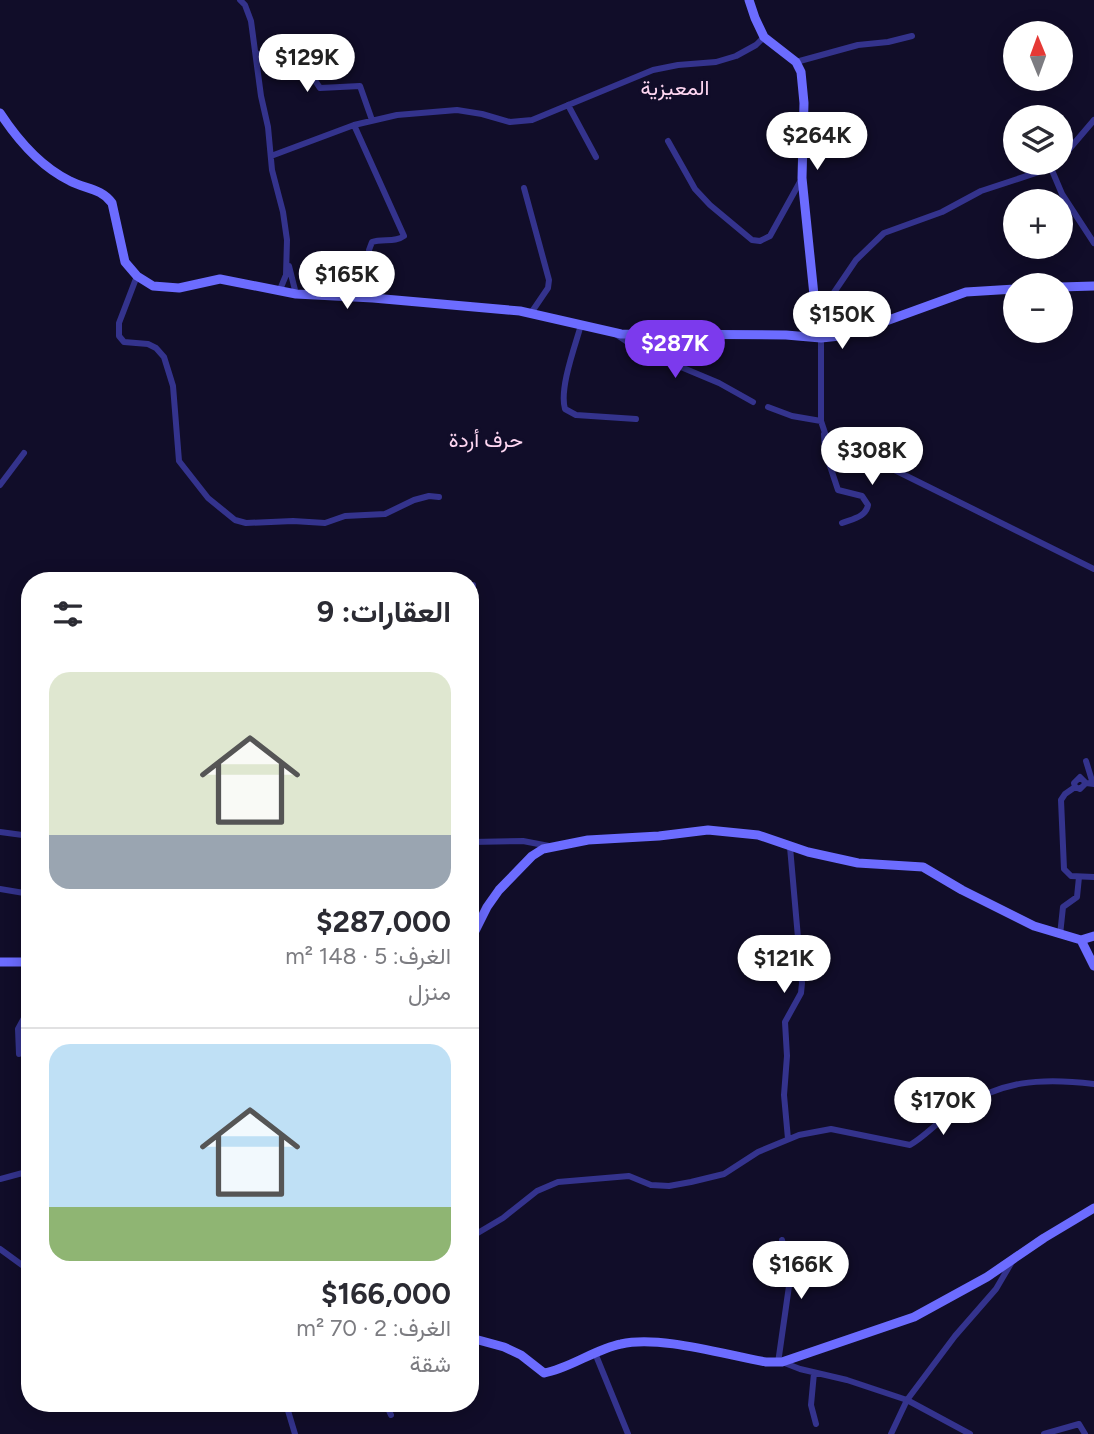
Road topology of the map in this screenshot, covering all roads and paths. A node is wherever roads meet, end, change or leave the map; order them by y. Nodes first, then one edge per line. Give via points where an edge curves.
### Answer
1 (240, 0) edge
2 (749, 0) edge
3 (912, 36) dead end
4 (764, 37) junction
5 (257, 53) junction
6 (796, 62) junction
7 (568, 104) junction
8 (0, 113) edge
9 (372, 120) junction
10 (1094, 120) edge
11 (354, 125) junction
12 (668, 142) dead end
13 (1073, 144) edge
14 (271, 156) junction
15 (596, 157) dead end
16 (1024, 175) edge
17 (1059, 175) edge
18 (802, 178) junction
19 (524, 188) dead end
20 (1094, 243) edge
21 (287, 254) junction
22 (137, 276) junction
23 (1094, 286) edge
24 (1073, 287) edge
25 (1003, 289) edge
26 (279, 292) junction
27 (296, 295) junction
28 (373, 298) junction
29 (531, 313) junction
30 (817, 317) junction
31 (581, 325) junction
32 (613, 332) junction
33 (820, 334) junction
34 (753, 402) dead end
35 (768, 407) dead end
36 (636, 419) dead end
37 (821, 421) junction
38 (824, 434) junction
39 (24, 453) dead end
40 (0, 485) edge
41 (439, 497) dead end
42 (842, 523) dead end
43 (1094, 569) edge
44 (1086, 761) dead end
45 (1091, 784) edge
46 (0, 832) edge
47 (21, 835) edge
48 (479, 842) edge
49 (551, 846) junction
50 (790, 847) junction
51 (1079, 877) junction
52 (1094, 877) edge
53 (0, 889) edge
54 (21, 892) edge
55 (479, 923) edge
56 (1060, 935) junction
57 (1094, 936) edge
58 (1081, 940) junction
59 (0, 962) edge
60 (21, 962) edge
61 (1094, 966) edge
62 (21, 1024) edge
63 (19, 1054) dead end
64 (1094, 1084) edge
65 (788, 1139) junction
66 (21, 1172) edge
67 (0, 1180) edge
68 (1094, 1208) edge
69 (479, 1232) edge
70 (782, 1240) dead end
71 (0, 1249) edge
72 (1014, 1258) junction
73 (21, 1264) edge
74 (479, 1340) edge
75 (596, 1353) junction
76 (780, 1362) junction
77 (814, 1373) junction
78 (907, 1401) junction
79 (288, 1412) edge
80 (390, 1412) edge
81 (391, 1415) dead end
82 (816, 1423) dead end
83 (295, 1434) edge
84 (628, 1434) edge
85 (891, 1434) edge
86 (970, 1434) edge
87 (1044, 1434) edge
88 (1085, 1434) edge

1 - 5 street via 249,12
2 - 4 main road
3 - 6 street
4 - 6 main road
4 - 7 street via 736,57 653,70
5 - 9 street via 267,65 282,72 310,74 320,89 358,85
5 - 14 street
6 - 18 main road via 804,85
7 - 9 street via 524,122 457,110
7 - 15 street
8 - 22 main road via 51,169 68,181 102,191 108,198 125,262
9 - 11 street
10 - 13 street
11 - 14 street
11 - 28 street via 404,236 372,242
12 - 18 street via 695,189 752,240 770,236
14 - 21 street
16 - 30 street via 884,233 856,260
17 - 20 street via 1062,194
18 - 30 main road
19 - 29 street via 549,277 548,288
21 - 26 street
21 - 27 street
22 - 26 main road via 153,286 168,288 220,279
22 - 41 street via 119,323 119,336 124,342 152,346 164,357 173,386 179,461 208,498 231,517 246,523 325,523 345,516 385,514 414,500
23 - 24 main road
25 - 33 main road via 956,294 840,336
26 - 27 main road
27 - 28 main road
28 - 29 main road
29 - 31 main road
30 - 33 main road
31 - 32 main road
31 - 36 street via 569,368 565,409 576,415
32 - 33 main road
32 - 34 street via 638,349
33 - 37 street
35 - 37 street
37 - 38 street
38 - 42 street via 838,490 862,496 868,505 863,514
38 - 43 street
39 - 40 street
44 - 45 street
45 - 51 street via 1077,778 1076,787 1061,800 1064,869
46 - 47 street
48 - 49 street
49 - 50 main road via 708,830 758,835
49 - 55 main road via 532,856 499,890
50 - 56 main road via 858,863 923,867 1020,920
50 - 65 street via 802,983 785,1022
51 - 52 street
51 - 56 street via 1077,897 1063,907
53 - 54 street
56 - 58 main road
57 - 58 main road
58 - 61 main road
59 - 60 main road
62 - 63 street
64 - 65 street via 1031,1081 996,1089 952,1112 910,1144 831,1129
65 - 69 street via 724,1174 691,1182 651,1185 629,1176 549,1184
66 - 67 street
68 - 72 main road
70 - 76 street via 789,1286
71 - 73 street
72 - 76 main road via 914,1317
72 - 78 street via 996,1289
74 - 75 main road via 521,1355 544,1373
75 - 76 main road via 623,1343 648,1341
75 - 84 street
76 - 77 street
77 - 78 street
77 - 82 street via 811,1405
78 - 85 street
78 - 86 street
79 - 83 street
80 - 81 street
87 - 88 street via 1079,1424

